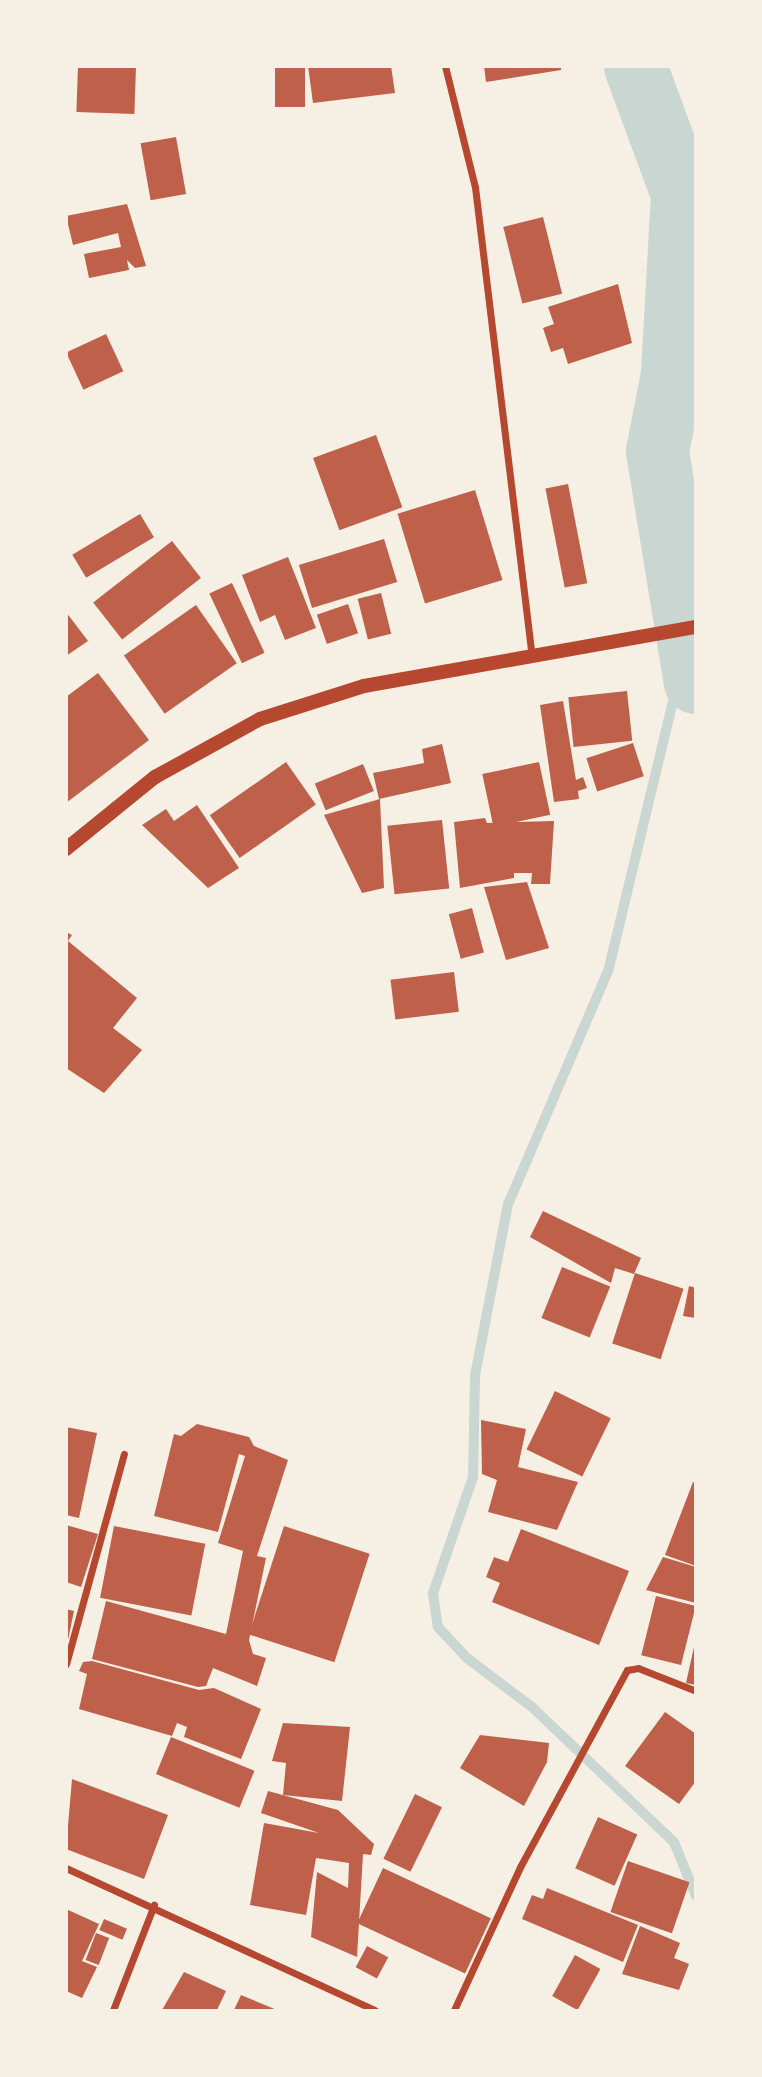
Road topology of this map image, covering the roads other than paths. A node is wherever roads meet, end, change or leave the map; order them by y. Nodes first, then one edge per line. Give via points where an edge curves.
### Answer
1 (445, 66) edge
2 (695, 627) edge
3 (532, 656) junction
4 (66, 849) edge
5 (124, 1454) dead end
6 (66, 1664) edge
7 (695, 1691) edge
8 (66, 1868) edge
9 (154, 1905) junction
10 (113, 2011) edge
11 (375, 2011) edge
12 (454, 2011) edge

1 - 3 street via 475,187
2 - 3 main road
3 - 4 main road via 364,686 260,719 155,777
5 - 6 street
7 - 12 street via 638,1668 627,1670 520,1867
8 - 9 street
9 - 10 street
9 - 11 street

